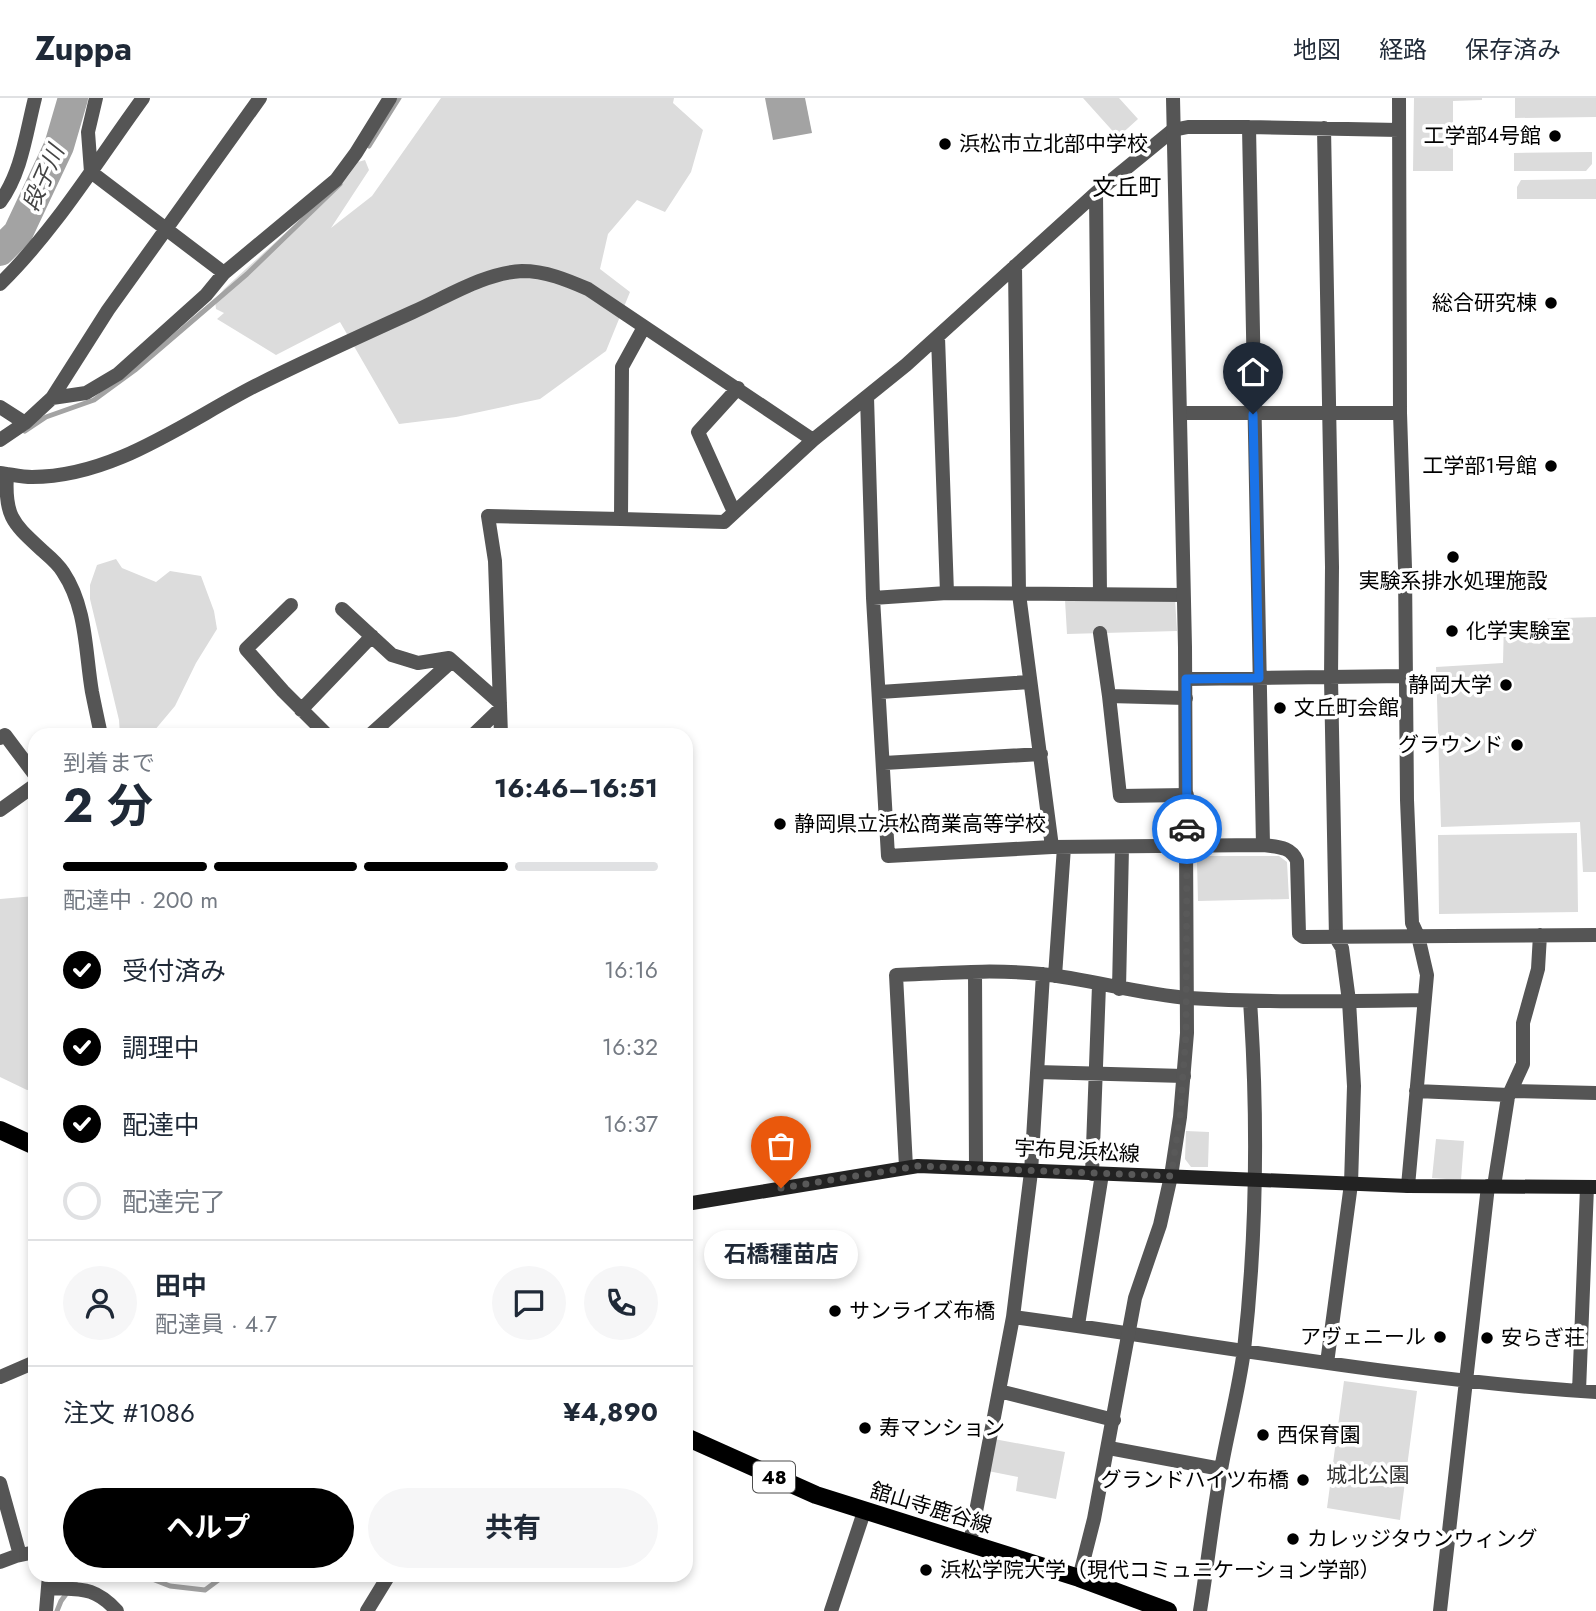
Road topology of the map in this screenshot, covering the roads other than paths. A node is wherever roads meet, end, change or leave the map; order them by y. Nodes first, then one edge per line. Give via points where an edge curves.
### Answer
1 (35, 98) edge
2 (96, 98) edge
3 (143, 98) edge
4 (260, 98) edge
5 (390, 98) edge
6 (1173, 98) edge
7 (1399, 98) edge
8 (1249, 127) junction
9 (1324, 128) junction
10 (1173, 130) junction
11 (1399, 130) junction
12 (91, 172) junction
13 (1096, 193) junction
14 (0, 202) edge
15 (167, 229) junction
16 (1015, 266) junction
17 (224, 273) junction
18 (0, 284) edge
19 (644, 327) junction
20 (938, 337) junction
21 (737, 388) junction
22 (867, 397) junction
23 (52, 398) junction
24 (0, 407) edge
25 (1329, 412) junction
26 (1181, 413) junction
27 (1400, 413) junction
28 (1253, 414) junction
29 (25, 423) junction
30 (0, 440) edge
31 (813, 440) junction
32 (4, 474) edge
33 (734, 512) junction
34 (621, 519) junction
35 (947, 593) junction
36 (1019, 594) junction
37 (1100, 594) junction
38 (1183, 595) junction
39 (873, 598) junction
40 (291, 604) dead end
41 (342, 609) dead end
42 (1100, 633) dead end
43 (372, 636) junction
44 (452, 661) junction
45 (1406, 676) junction
46 (1259, 678) junction
47 (1331, 678) junction
48 (1186, 679) junction
49 (1029, 682) junction
50 (880, 692) junction
51 (1109, 696) junction
52 (1186, 698) junction
53 (500, 706) junction
54 (301, 709) junction
55 (100, 728) edge
56 (320, 728) edge
57 (378, 728) edge
58 (480, 728) edge
59 (501, 728) edge
60 (0, 738) edge
61 (1041, 754) junction
62 (884, 764) junction
63 (28, 766) edge
64 (28, 790) edge
65 (1187, 794) junction
66 (0, 810) edge
67 (1263, 845) junction
68 (1187, 846) junction
69 (1058, 847) junction
70 (1122, 847) junction
71 (1539, 935) junction
72 (1596, 935) edge
73 (1418, 936) junction
74 (1336, 938) junction
75 (975, 972) junction
76 (1049, 975) junction
77 (1099, 985) junction
78 (1119, 989) junction
79 (1186, 998) junction
80 (1424, 1000) junction
81 (1250, 1001) junction
82 (1349, 1001) junction
83 (1037, 1072) junction
84 (1096, 1075) junction
85 (1184, 1076) junction
86 (1416, 1091) junction
87 (1511, 1093) junction
88 (1596, 1093) edge
89 (8, 1133) edge
90 (28, 1143) edge
91 (906, 1167) junction
92 (976, 1167) junction
93 (1031, 1172) junction
94 (1097, 1174) junction
95 (1171, 1176) junction
96 (1255, 1181) junction
97 (1351, 1184) junction
98 (1408, 1186) junction
99 (1491, 1186) junction
100 (1592, 1187) edge
101 (693, 1203) edge
102 (1013, 1317) junction
103 (1078, 1325) junction
104 (1128, 1332) junction
105 (1243, 1352) junction
106 (1326, 1363) junction
107 (28, 1365) edge
108 (0, 1377) edge
109 (1465, 1382) junction
110 (999, 1391) junction
111 (1579, 1391) junction
112 (1596, 1392) edge
113 (1114, 1420) junction
114 (693, 1440) edge
115 (1109, 1448) junction
116 (1221, 1469) junction
117 (0, 1483) edge
118 (864, 1512) junction
119 (970, 1543) junction
120 (28, 1553) edge
121 (20, 1555) junction
122 (0, 1562) edge
123 (1079, 1578) junction
124 (385, 1582) edge
125 (51, 1584) edge
126 (46, 1611) edge
127 (117, 1611) edge
128 (367, 1611) edge
129 (831, 1611) edge
130 (1168, 1611) edge
131 (1200, 1611) edge
132 (1440, 1611) edge

1 - 14 street via 22,155 11,187
2 - 12 street via 88,132
3 - 12 street
4 - 15 street
5 - 17 street via 336,180
6 - 10 street
7 - 11 street
8 - 9 street
8 - 10 street
8 - 28 street
9 - 11 street
9 - 25 street
10 - 13 street
10 - 26 street
11 - 27 street
12 - 15 street
12 - 18 street via 23,262
13 - 16 street
13 - 37 street
15 - 17 street
15 - 23 street
16 - 20 street
16 - 36 street
17 - 23 street via 206,295 118,374 86,393
19 - 21 street
19 - 32 street via 588,289 556,275 522,271 491,277 283,372 100,466 31,477
19 - 34 street via 622,367
20 - 22 street
20 - 35 street
21 - 31 street
21 - 33 street via 698,432
22 - 31 street
22 - 39 street
23 - 29 street
24 - 29 street
25 - 27 street
25 - 28 street
25 - 47 street
26 - 28 street
26 - 38 street
27 - 45 street
28 - 46 street
29 - 30 street
31 - 33 street
32 - 55 street via 11,517 59,566 78,602
33 - 34 street via 724,522
34 - 53 street via 488,516 495,561
35 - 36 street
35 - 39 street
36 - 37 street
36 - 49 street
37 - 38 street
38 - 48 street
39 - 50 street
40 - 54 street via 246,649
41 - 43 street
42 - 51 street
43 - 44 street via 392,655 418,663
43 - 54 street
44 - 53 street
44 - 57 street
45 - 47 street
45 - 73 street via 1412,923
46 - 47 street
46 - 48 street
46 - 67 street
47 - 74 street
48 - 52 street
49 - 50 street
49 - 61 street
50 - 62 street
51 - 52 street
51 - 65 street via 1120,796
52 - 65 street
53 - 58 street
53 - 59 street
54 - 56 street
60 - 63 street via 5,735
61 - 62 street
61 - 69 street
62 - 69 street via 888,856
64 - 66 street
65 - 68 street
67 - 68 street
67 - 74 street via 1294,853 1299,934
68 - 70 street
68 - 79 street
69 - 70 street
69 - 76 street
70 - 78 street
71 - 72 street
71 - 73 street
71 - 87 street via 1538,969 1523,1023 1523,1064
73 - 74 street
73 - 80 street via 1427,975
74 - 82 street via 1342,948
75 - 76 street
75 - 91 street via 896,975
75 - 92 street
76 - 77 street
76 - 83 street
77 - 78 street
77 - 84 street
78 - 79 street
79 - 81 street
79 - 85 street
80 - 82 street
80 - 86 street
81 - 82 street
81 - 96 street
82 - 97 street via 1354,1086
83 - 84 street
83 - 93 street
84 - 85 street
84 - 94 street
85 - 95 street
86 - 87 street
86 - 98 street
87 - 88 street
87 - 99 street
89 - 90 main road
91 - 92 main road, 宇布見浜松線
91 - 101 main road, 宇布見浜松線
92 - 93 main road, 宇布見浜松線
93 - 94 main road, 宇布見浜松線
93 - 102 street
94 - 95 main road, 宇布見浜松線
94 - 103 street
95 - 96 main road, 宇布見浜松線
95 - 104 street
96 - 97 main road, 宇布見浜松線
96 - 105 street
97 - 98 main road, 宇布見浜松線
97 - 106 street
98 - 99 main road, 宇布見浜松線
99 - 100 main road, 宇布見浜松線
99 - 109 street
100 - 111 street
102 - 103 street
102 - 110 street
103 - 104 street
104 - 105 street
104 - 113 street
105 - 106 street
105 - 116 street
106 - 109 street
107 - 108 street
109 - 111 street
109 - 132 street
110 - 113 street
110 - 119 street
111 - 112 street
113 - 115 street
114 - 118 main road, 舘山寺鹿谷線 / 48
115 - 116 street
115 - 123 street
116 - 131 street
117 - 121 street
118 - 119 main road, 舘山寺鹿谷線 / 48
118 - 129 street
119 - 123 main road, 舘山寺鹿谷線 / 48
120 - 121 street
121 - 122 street
123 - 130 main road, 舘山寺鹿谷線 / 48
124 - 128 street
125 - 126 street
125 - 127 street via 97,1593

